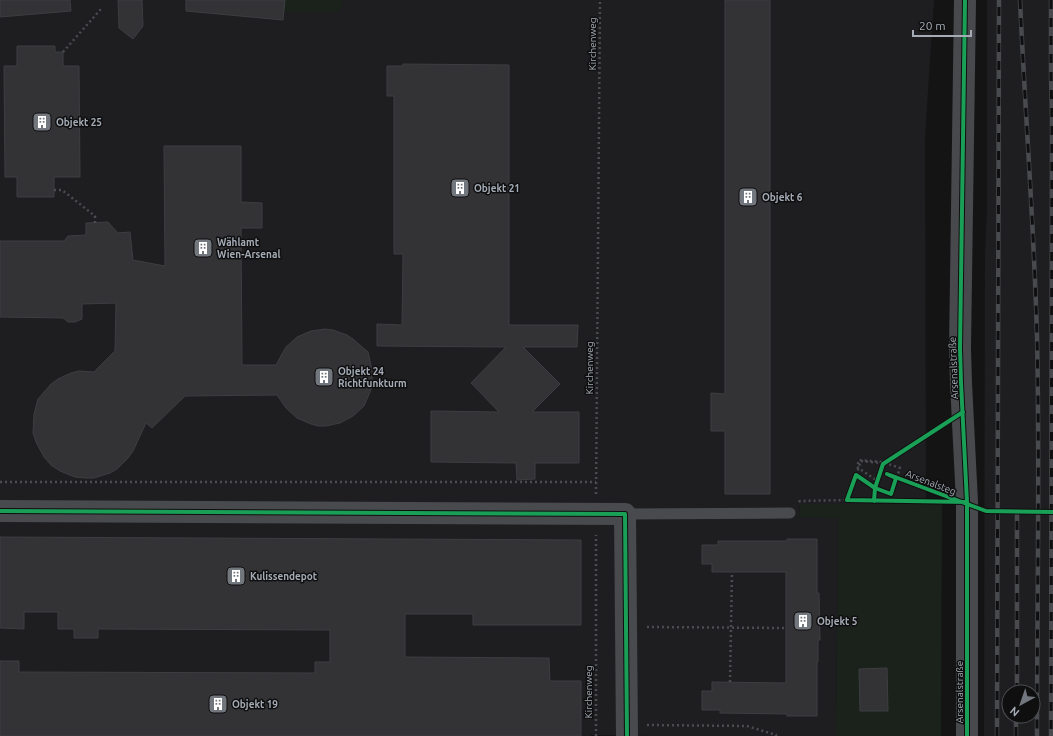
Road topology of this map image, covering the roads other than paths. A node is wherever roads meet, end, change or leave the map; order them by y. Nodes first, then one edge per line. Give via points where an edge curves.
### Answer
1 (965, 0) edge
2 (0, 511) edge
3 (790, 513) road end
4 (625, 514) junction
5 (635, 732) edge
6 (967, 736) edge

1 - 6 main road, Arsenalstraße via 960,349 967,502
2 - 4 street
3 - 4 lane
4 - 5 street via 626,627

